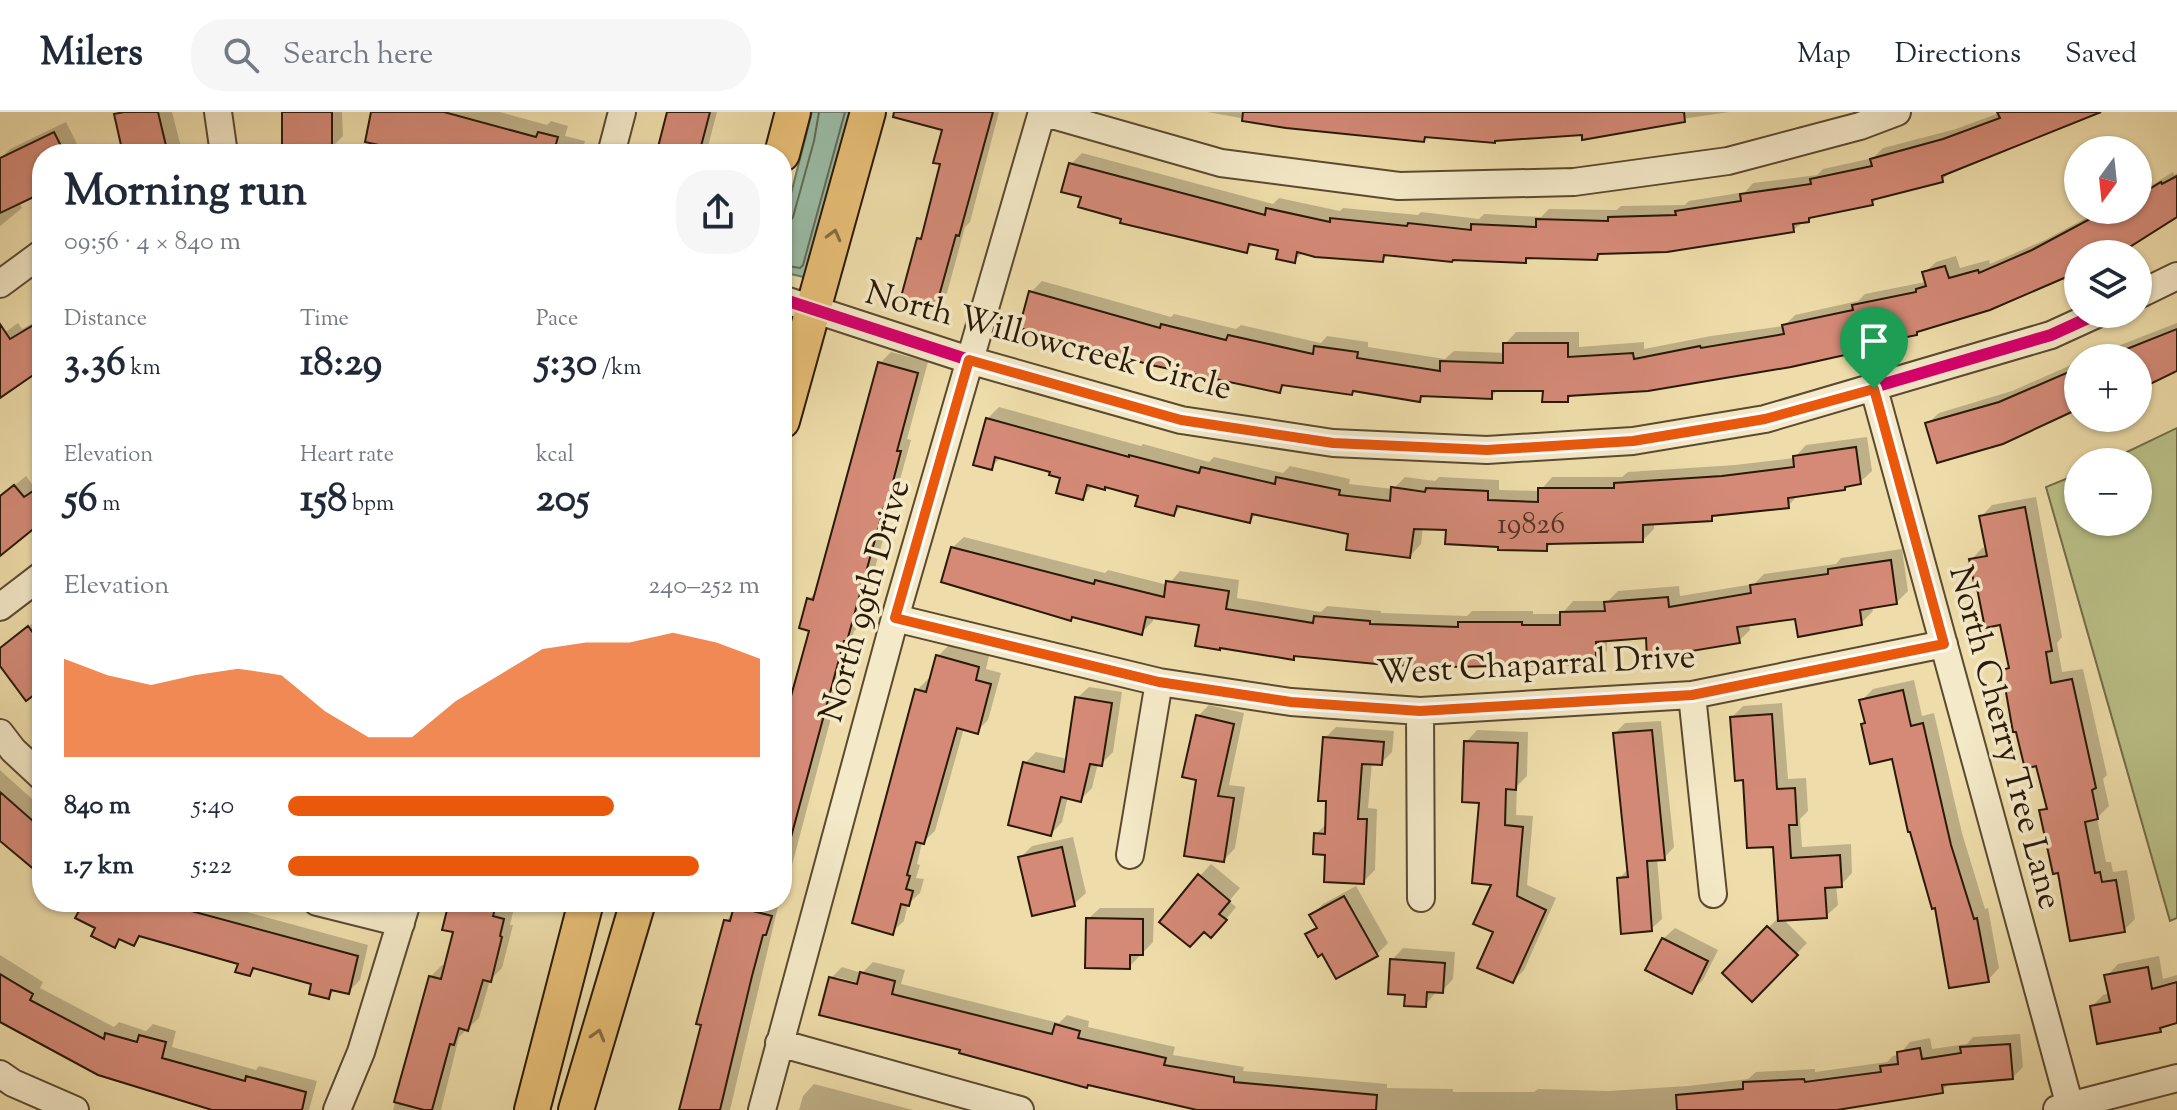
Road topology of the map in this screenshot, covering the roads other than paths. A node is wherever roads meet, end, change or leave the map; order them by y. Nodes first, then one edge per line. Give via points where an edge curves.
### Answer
1 (218, 112) edge
2 (622, 112) edge
3 (793, 112) edge
4 (868, 112) edge
5 (1042, 112) edge
6 (1897, 112) edge
7 (223, 144) edge
8 (614, 144) edge
9 (785, 144) edge
10 (32, 260) edge
11 (2177, 276) edge
12 (0, 284) edge
13 (2152, 288) edge
14 (798, 305) edge
15 (2066, 328) edge
16 (792, 348) edge
17 (969, 360) junction
18 (1874, 389) junction
19 (32, 583) edge
20 (0, 607) edge
21 (895, 618) junction
22 (1944, 644) junction
23 (1159, 682) junction
24 (1692, 695) junction
25 (1420, 711) junction
26 (0, 733) edge
27 (32, 768) edge
28 (1130, 855) dead end
29 (1713, 894) dead end
30 (1421, 898) dead end
31 (583, 912) edge
32 (635, 912) edge
33 (404, 913) edge
34 (779, 1043) junction
35 (0, 1074) edge
36 (2177, 1078) edge
37 (2065, 1109) edge
38 (75, 1110) edge
39 (337, 1110) edge
40 (532, 1110) edge
41 (576, 1110) edge
42 (762, 1110) edge
43 (1020, 1110) edge

1 - 7 street
2 - 8 street
3 - 9 main road
14 -> 4 main road
5 - 6 street via 1221,163 1399,186 1574,182 1728,161
5 - 17 street, North 99th Drive
10 - 12 street
11 - 13 street
14 - 16 main road
14 - 17 street, North Willowcreek Circle
15 - 18 street, North Willowcreek Circle
17 - 18 street, North Willowcreek Circle via 1181,420 1333,443 1487,450 1633,441 1765,419
17 - 21 street, North 99th Drive
18 - 22 street, North Cherry Tree Lane
19 - 20 street
21 - 23 street, West Chaparral Drive
21 - 34 street, North 99th Drive
22 - 24 street, West Chaparral Drive
22 - 37 street, North Cherry Tree Lane
23 - 25 street, West Chaparral Drive via 1291,702
23 - 28 street
24 - 25 street, West Chaparral Drive
24 - 29 street
25 - 30 street
26 - 27 street
31 - 40 main road
41 -> 32 main road
33 - 39 street via 361,1052
34 - 42 street, North 99th Drive
34 - 43 street
35 - 38 street
36 - 37 street

